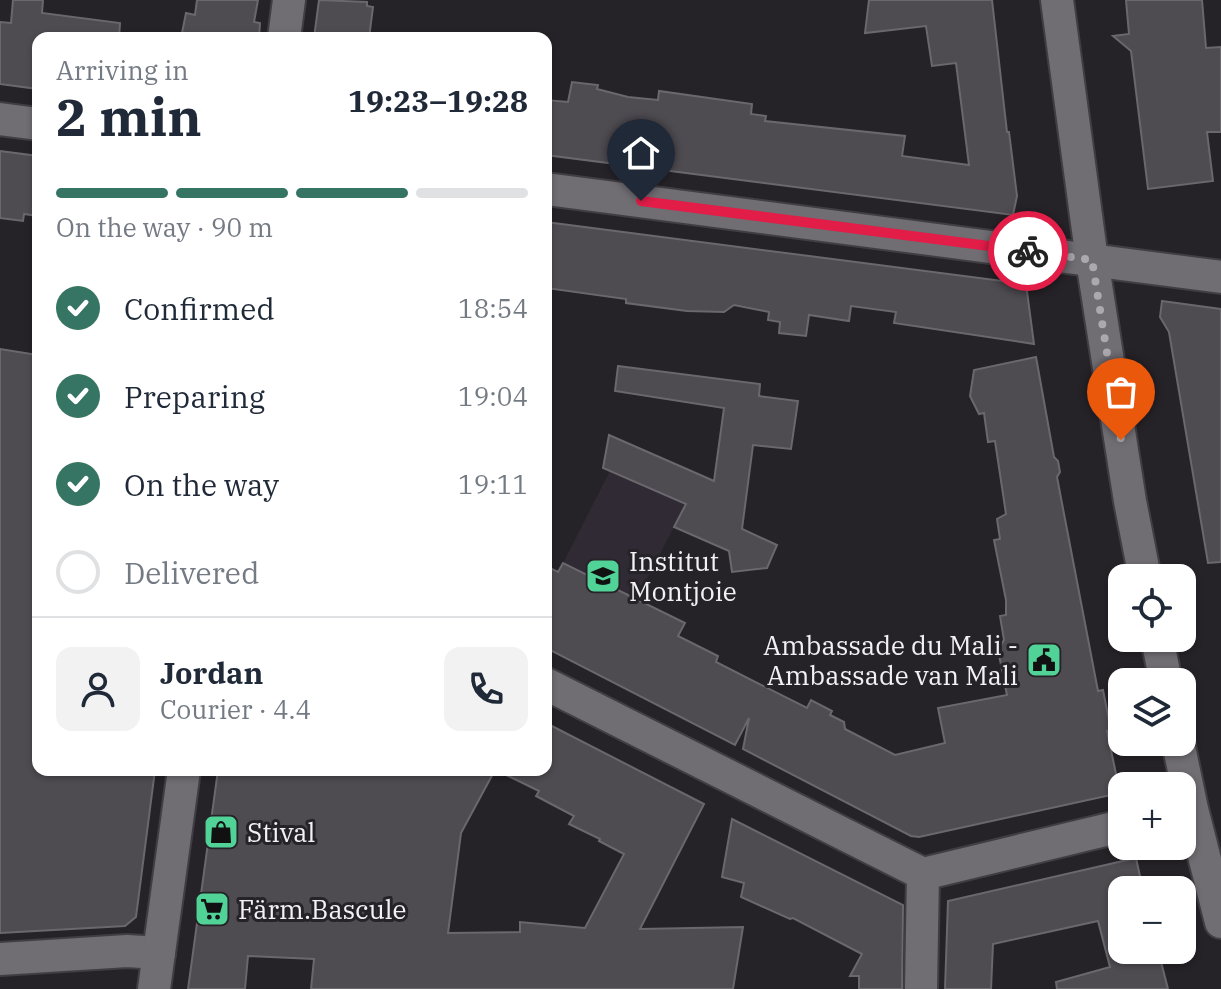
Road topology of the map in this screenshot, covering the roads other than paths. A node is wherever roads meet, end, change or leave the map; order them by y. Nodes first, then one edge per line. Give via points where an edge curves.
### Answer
1 (289, 0) edge
2 (1057, 0) edge
3 (285, 32) edge
4 (0, 119) edge
5 (32, 123) edge
6 (552, 190) edge
7 (1092, 260) junction
8 (1221, 277) edge
9 (1142, 564) edge
10 (552, 687) edge
11 (183, 776) edge
12 (1108, 829) edge
13 (1196, 840) edge
14 (923, 874) junction
15 (1221, 922) edge
16 (159, 953) junction
17 (0, 959) edge
18 (154, 989) edge
19 (921, 989) edge

1 - 3 street
2 - 7 street
4 - 5 street
6 - 7 street
7 - 8 street
7 - 9 street
10 - 14 street
11 - 16 street
12 - 14 street
13 - 15 street
14 - 19 street
16 - 17 street
16 - 18 street

